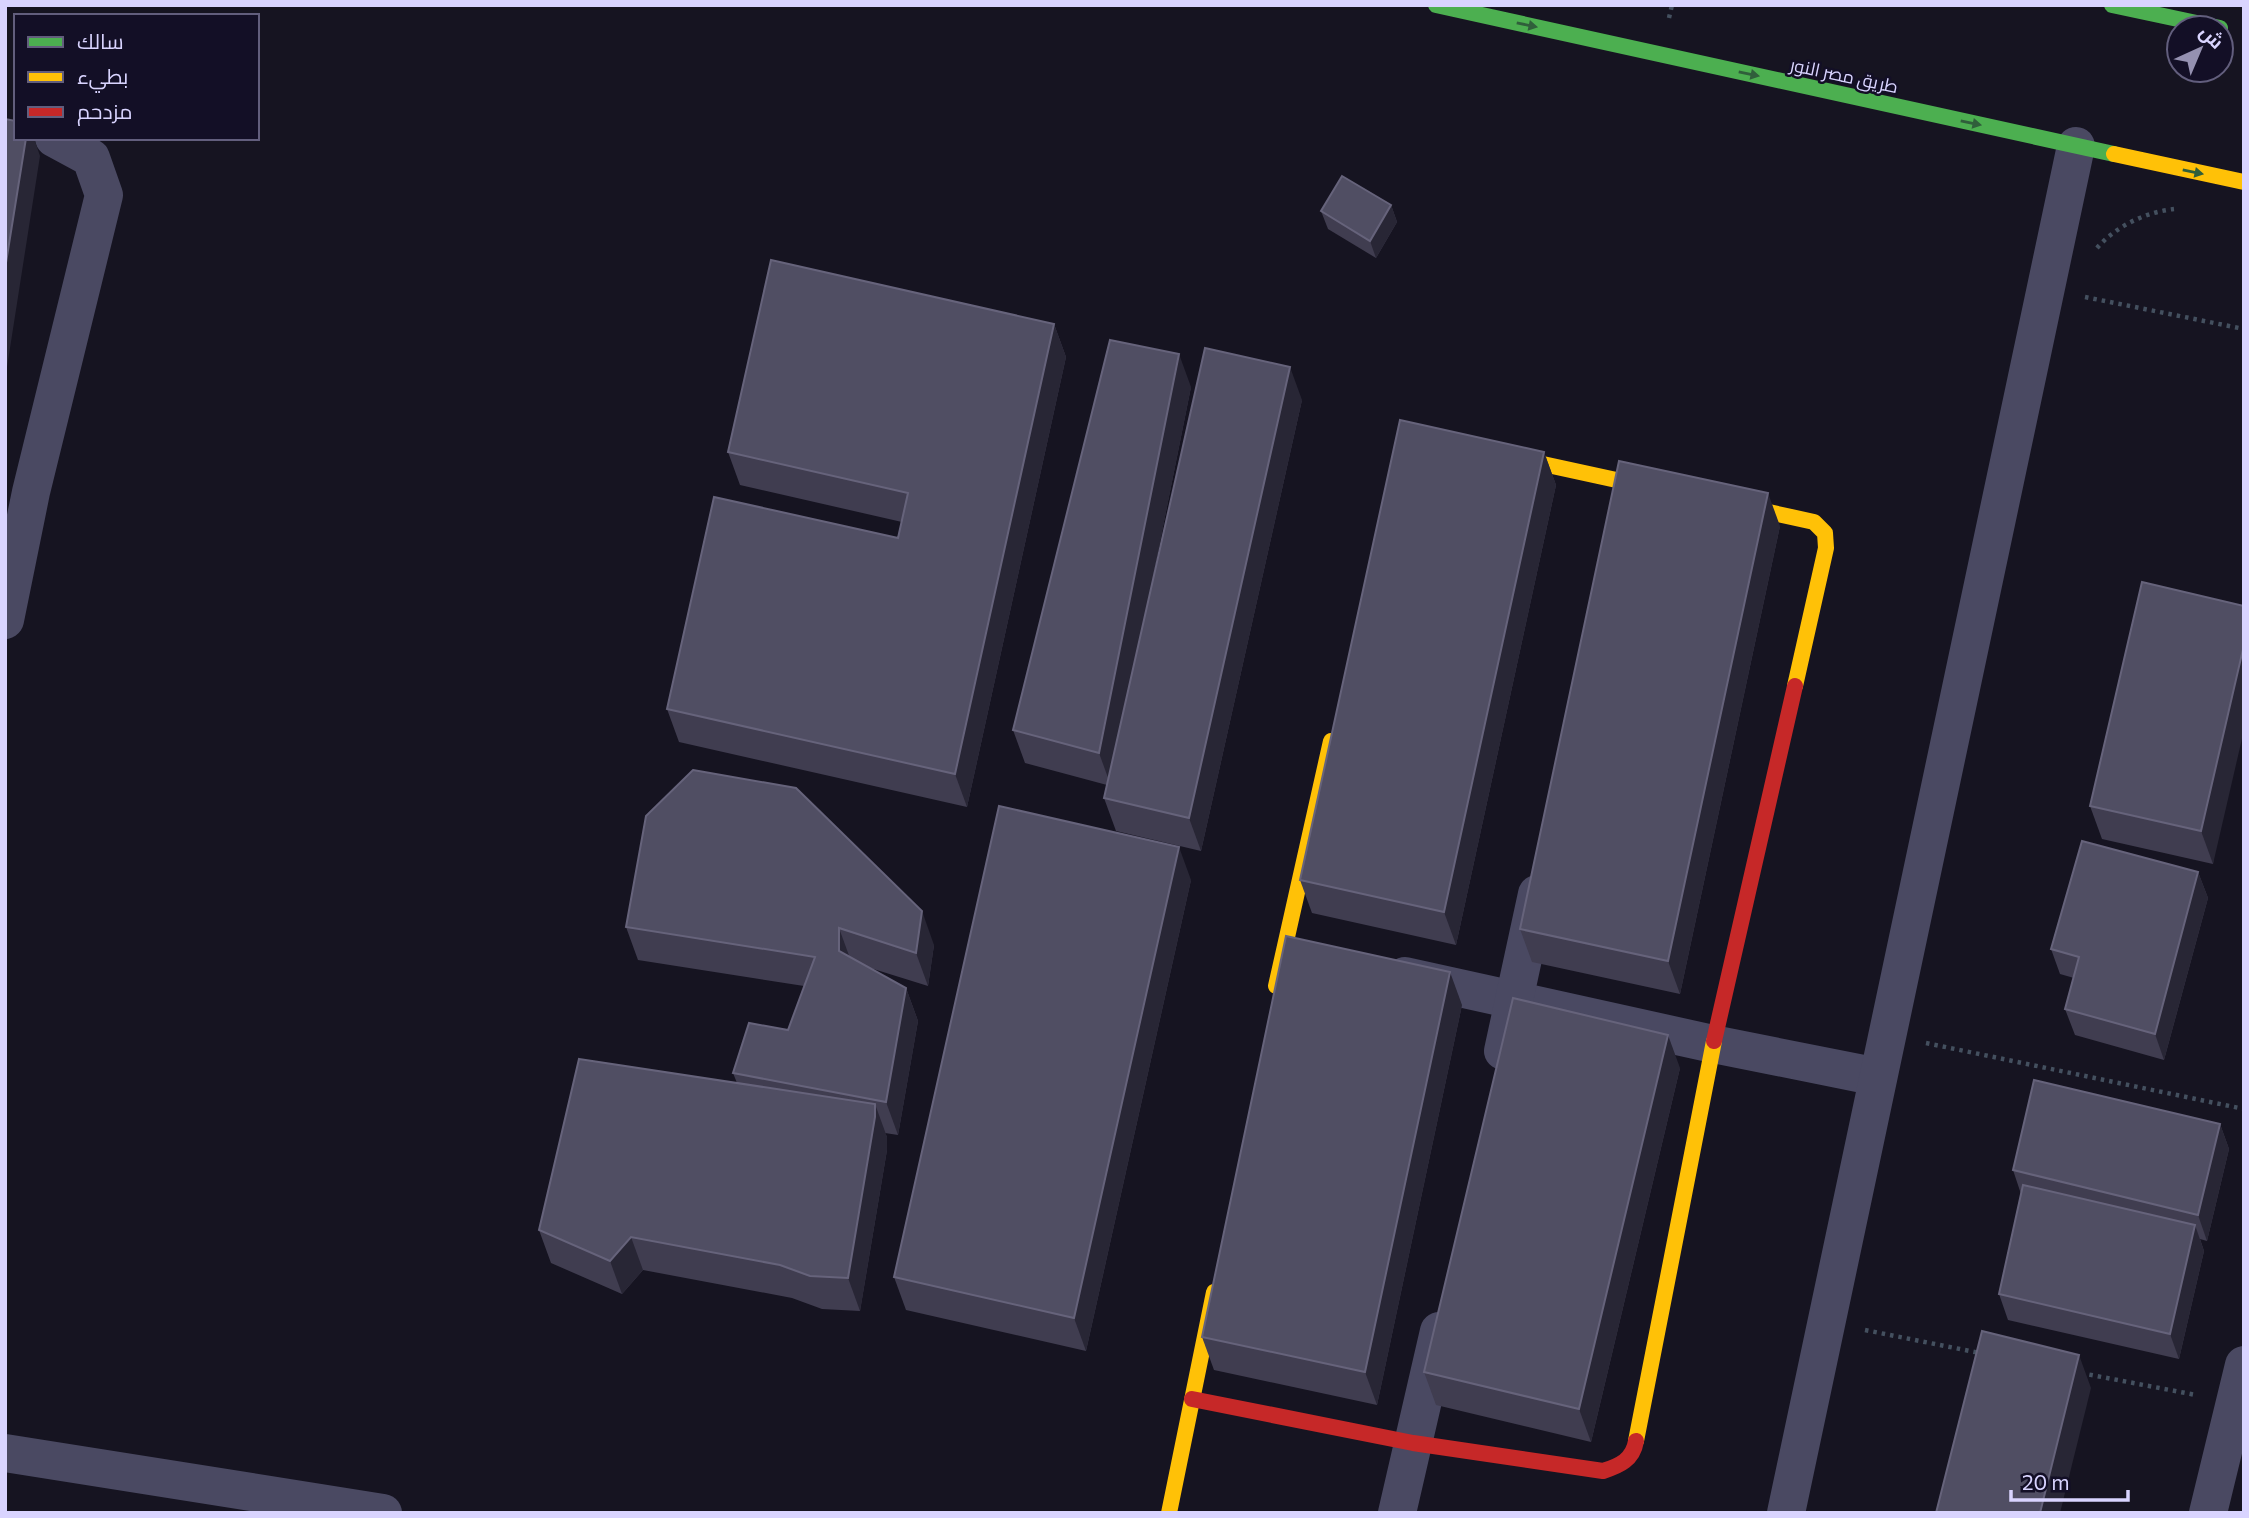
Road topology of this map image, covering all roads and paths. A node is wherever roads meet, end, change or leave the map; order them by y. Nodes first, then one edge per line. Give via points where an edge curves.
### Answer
1 (1436, 5) edge
2 (2112, 5) edge
3 (2165, 16) edge
4 (58, 140) edge
5 (2076, 146) junction
6 (2244, 183) edge
7 (2185, 211) dead end
8 (2089, 257) dead end
9 (2073, 294) dead end
10 (2244, 328) edge
11 (1480, 450) edge
12 (18, 490) edge
13 (1679, 493) edge
14 (1706, 499) edge
15 (5, 620) edge
16 (1333, 732) edge
17 (1544, 863) edge
18 (1283, 949) junction
19 (1324, 958) edge
20 (1365, 967) edge
21 (1515, 1000) junction
22 (1272, 1003) edge
23 (1888, 1035) junction
24 (1713, 1044) junction
25 (1878, 1077) junction
26 (1497, 1080) edge
27 (2244, 1109) edge
28 (1217, 1276) edge
29 (1447, 1295) edge
30 (1826, 1322) junction
31 (1990, 1354) edge
32 (2244, 1365) edge
33 (2071, 1371) edge
34 (1192, 1398) junction
35 (2235, 1403) junction
36 (1413, 1443) junction
37 (5, 1453) edge
38 (383, 1513) edge
39 (1170, 1513) edge
40 (1397, 1513) edge
41 (1786, 1513) edge
42 (2208, 1513) edge

1 -> 5 street, طريق مصر النور
2 - 3 street
4 - 12 street via 91,158 104,195
5 -> 6 street, طريق مصر النور
5 - 23 street
7 - 8 path via 2173,208 2137,218 2106,238
9 - 10 path
11 - 13 street via 1622,495
12 - 15 street
14 - 24 street via 1814,522 1825,533 1826,548
16 - 18 street
17 - 21 street
18 - 19 street
18 - 22 street
20 - 21 street
21 - 24 street
21 - 26 street
23 - 25 street
23 - 27 path
24 - 25 street
24 - 36 street via 1634,1448 1622,1465 1603,1471
25 - 30 street
28 - 34 street
29 - 36 street
30 - 31 path
30 - 41 street
32 - 35 street
33 - 35 path
34 - 36 street
34 - 39 street
35 - 42 street
36 - 40 street
37 - 38 street

